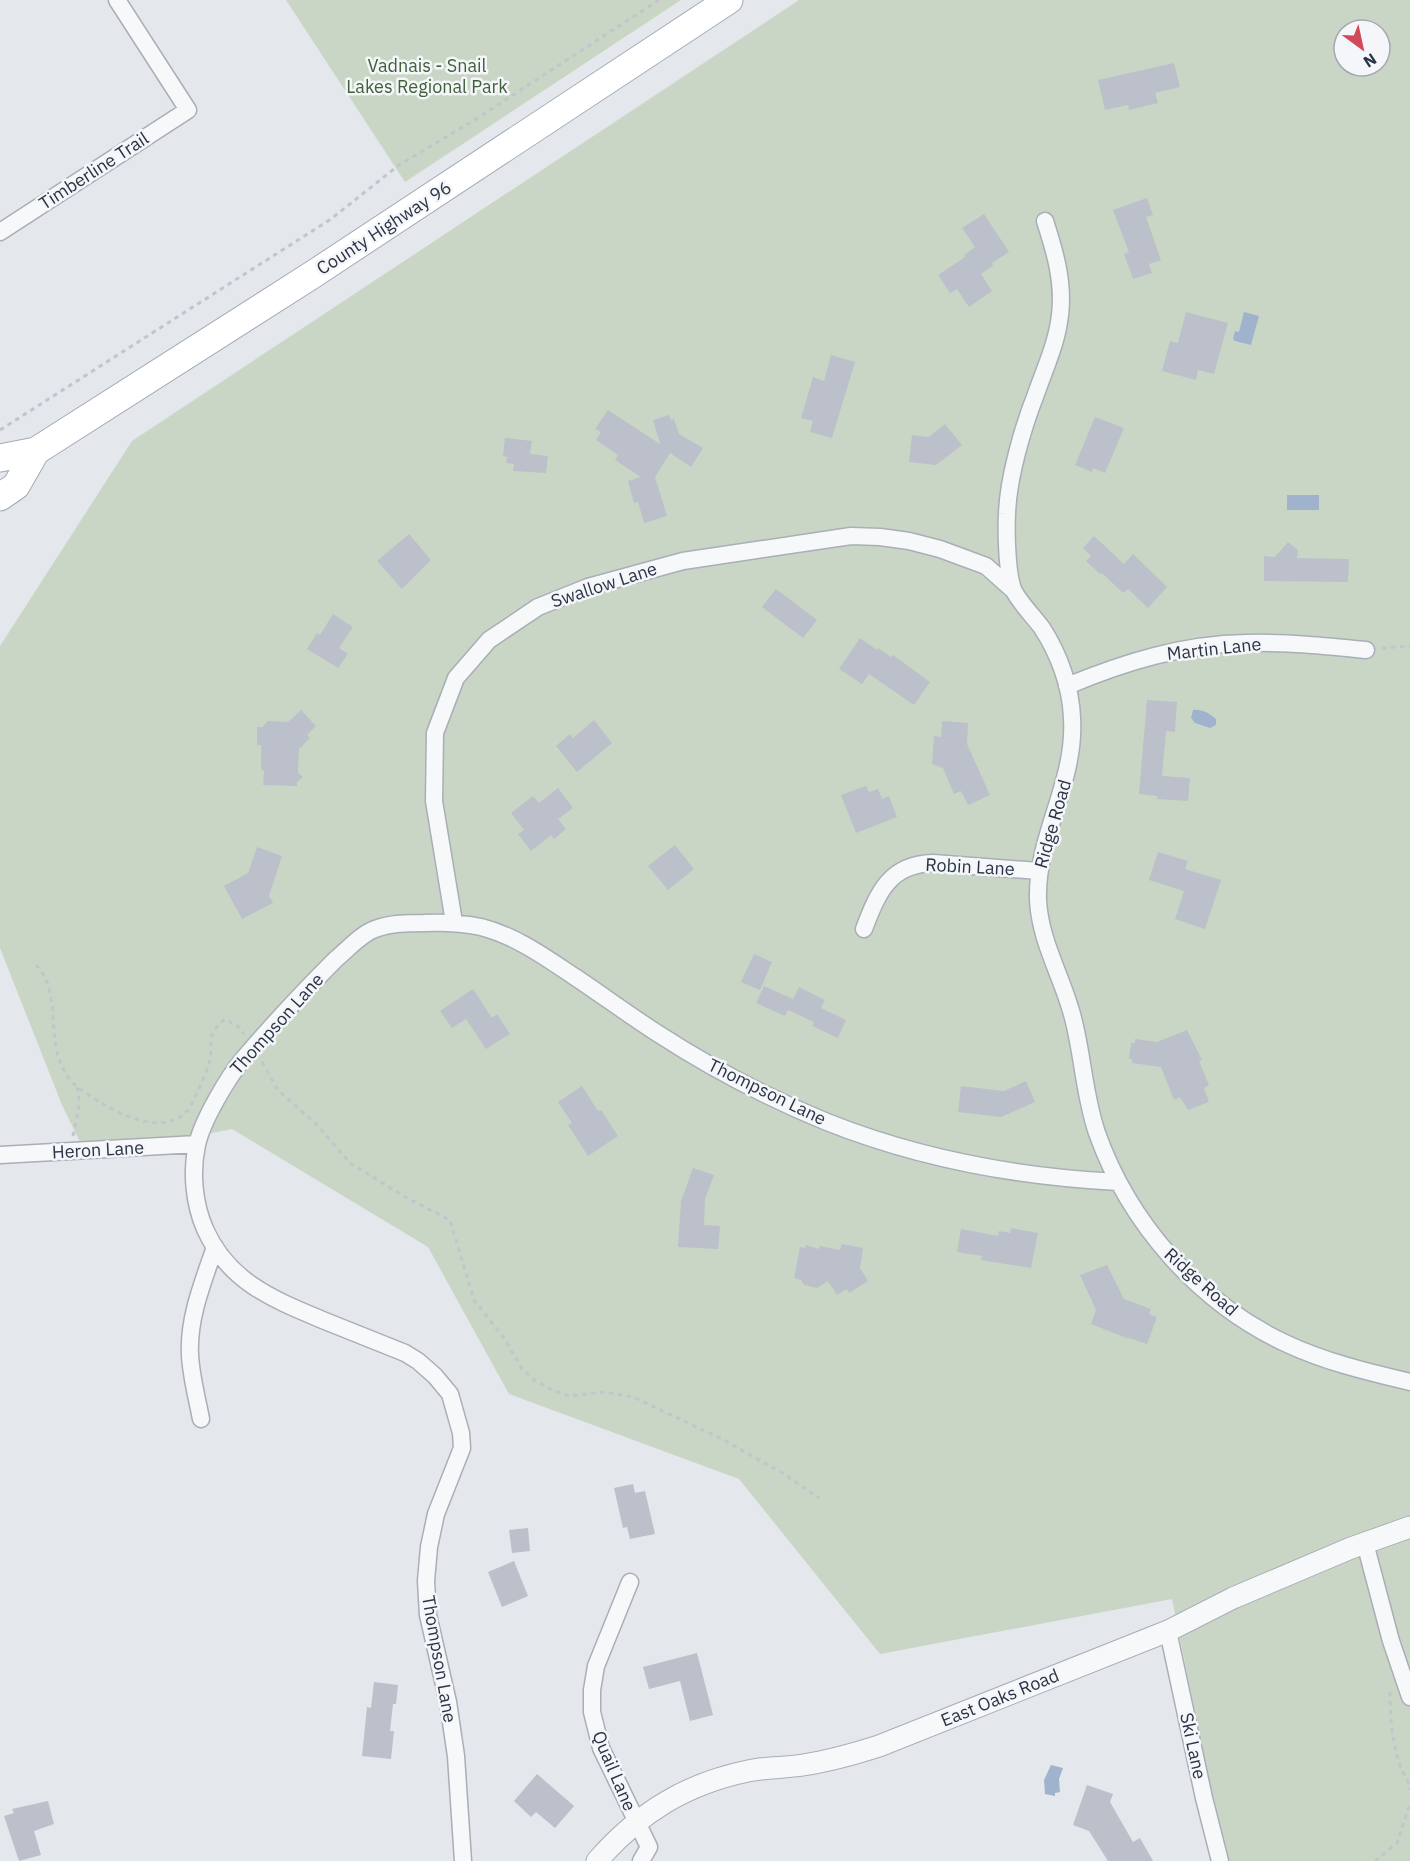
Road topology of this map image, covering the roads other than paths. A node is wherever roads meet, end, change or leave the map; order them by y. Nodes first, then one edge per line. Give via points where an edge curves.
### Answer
1 (117, 0) edge
2 (729, 0) edge
3 (1045, 221) dead end
4 (0, 232) edge
5 (36, 451) junction
6 (0, 458) edge
7 (0, 497) edge
8 (1013, 590) junction
9 (1365, 650) road end
10 (1067, 686) junction
11 (1039, 871) junction
12 (454, 922) junction
13 (864, 929) dead end
14 (197, 1144) junction
15 (0, 1155) edge
16 (1118, 1182) junction
17 (215, 1247) junction
18 (1410, 1382) edge
19 (201, 1419) dead end
20 (1410, 1527) edge
21 (1365, 1543) junction
22 (630, 1582) dead end
23 (1168, 1631) junction
24 (1410, 1698) edge
25 (635, 1822) junction
26 (463, 1861) edge
27 (597, 1861) edge
28 (641, 1861) edge
29 (1220, 1861) edge

1 - 4 street, Timberline Trail via 188,110
2 - 5 main road, County Highway 96 via 312,275
3 - 8 street, Ridge Road via 1059,266 1060,316 1055,344 1034,398 1010,481 1007,550
5 - 6 main road, County Highway 96
5 - 7 main road, County Highway 96 via 16,486
8 - 10 street, Ridge Road via 1044,631
8 - 12 street, Swallow Lane via 986,566 939,549 909,541 851,536 683,561 588,587 538,607 489,640 456,678 435,733 434,801
9 - 10 street, Martin Lane via 1244,642 1194,647 1121,665
10 - 11 street, Ridge Road via 1072,716 1068,772
11 - 13 street, Robin Lane via 933,863 903,868 888,879
11 - 16 street, Ridge Road via 1042,929 1073,1018 1085,1092 1097,1133
12 - 14 street, Thompson Lane via 399,923 372,929 353,944 233,1071
12 - 16 street, Thompson Lane via 484,928 530,947 712,1067 829,1122 961,1162 1063,1179
14 - 15 street, Heron Lane
14 - 17 street, Thompson Lane via 198,1209
16 - 18 street, Ridge Road via 1154,1236 1186,1273 1249,1323 1321,1358
17 - 19 street via 191,1333 190,1356
17 - 26 street, Thompson Lane via 250,1286 274,1300 405,1353 450,1394 462,1448 436,1514 426,1581 428,1615 456,1756
20 - 21 street, East Oaks Road
21 - 23 street, East Oaks Road via 1233,1598
21 - 24 street via 1390,1641
22 - 25 street, Quail Lane via 596,1666 592,1712 601,1748
23 - 25 street, East Oaks Road via 879,1746 842,1758 717,1779 688,1790
23 - 29 street, Ski Lane
25 - 27 street, East Oaks Road
25 - 28 street, Quail Lane via 649,1848

